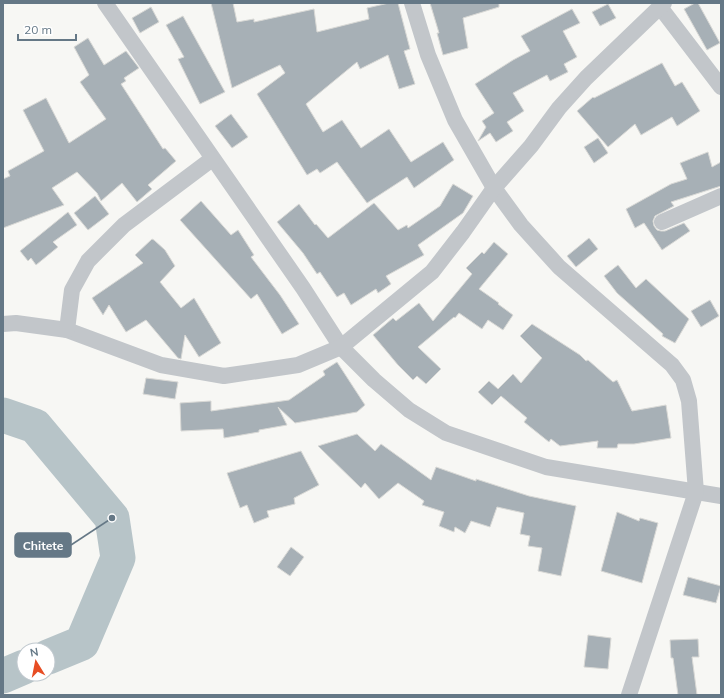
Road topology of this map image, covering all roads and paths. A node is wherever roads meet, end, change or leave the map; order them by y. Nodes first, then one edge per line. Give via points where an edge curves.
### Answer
1 (105, 3) edge
2 (412, 3) edge
3 (662, 5) edge
4 (721, 87) edge
5 (212, 159) junction
6 (494, 188) junction
7 (721, 196) edge
8 (662, 222) dead end
9 (3, 324) edge
10 (66, 330) junction
11 (341, 347) junction
12 (696, 492) junction
13 (721, 496) edge
14 (629, 695) edge

1 - 5 street
2 - 6 street via 428,55 455,120
3 - 4 street
3 - 6 street via 586,78
5 - 10 street via 124,225 88,261 72,290
5 - 11 street via 303,288
6 - 11 street via 432,272
6 - 12 street via 521,225 559,267 672,365 683,380 689,401
7 - 8 street
9 - 10 street via 16,323
10 - 11 street via 161,365 224,376 298,365
11 - 12 street via 409,410 446,433 546,467
12 - 13 street
12 - 14 street

